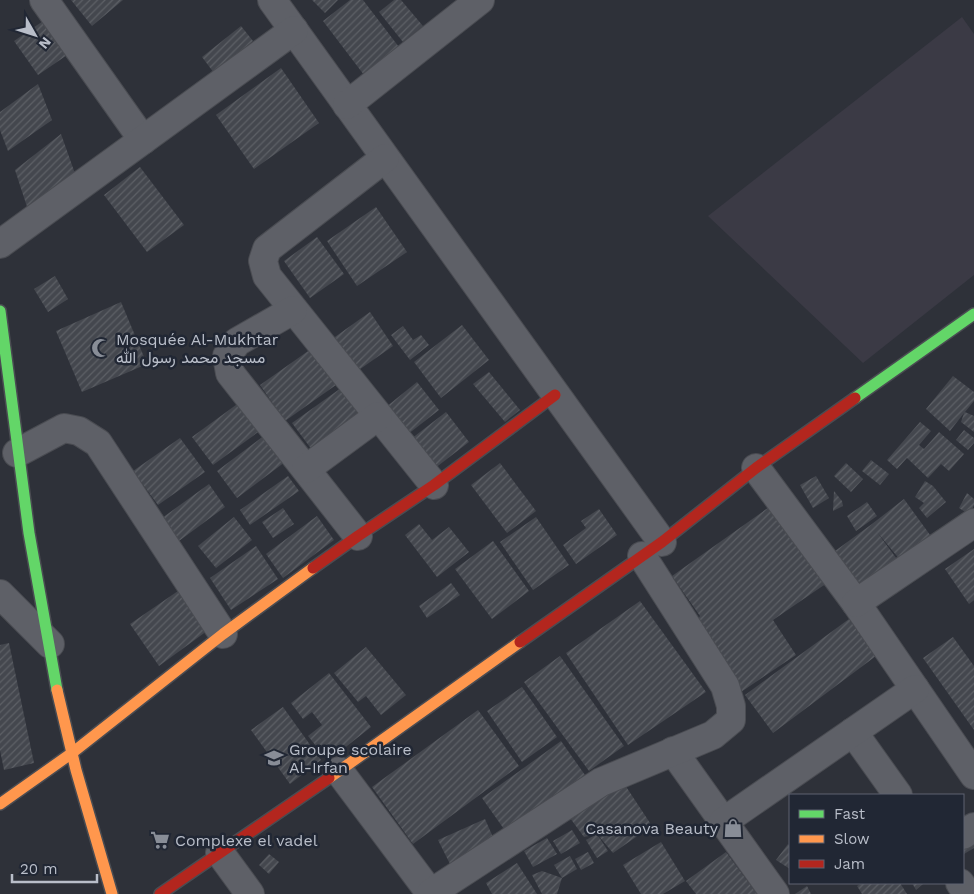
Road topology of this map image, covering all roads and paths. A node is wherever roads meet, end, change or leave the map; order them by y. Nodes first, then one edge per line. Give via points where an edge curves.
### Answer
1 (44, 0) edge
2 (272, 0) edge
3 (480, 0) edge
4 (294, 30) junction
5 (347, 105) junction
6 (143, 140) junction
7 (386, 158) junction
8 (0, 244) edge
9 (292, 310) junction
10 (0, 311) edge
11 (974, 314) edge
12 (555, 395) junction
13 (378, 416) junction
14 (17, 453) junction
15 (756, 468) junction
16 (306, 469) junction
17 (434, 485) junction
18 (974, 523) edge
19 (358, 536) junction
20 (652, 550) junction
21 (0, 594) edge
22 (856, 604) junction
23 (223, 634) junction
24 (50, 644) junction
25 (915, 689) junction
26 (853, 732) junction
27 (673, 752) junction
28 (72, 753) junction
29 (339, 771) junction
30 (974, 775) edge
31 (897, 794) edge
32 (3, 797) edge
33 (723, 822) junction
34 (220, 853) junction
35 (112, 894) edge
36 (160, 894) edge
37 (250, 894) edge
38 (431, 894) edge
39 (775, 894) edge

1 - 6 street
2 - 4 street
3 - 5 street
4 - 5 street
4 - 6 street
5 - 7 street
6 - 8 street
7 - 9 street via 267,249 263,261 267,276
7 - 12 street
9 - 13 street
9 - 16 street via 237,342 227,356 230,373
10 - 14 street
11 - 15 street
12 - 17 street
12 - 20 street
13 - 16 street
13 - 17 street
14 - 23 street via 64,428 79,431 98,444
14 - 24 street
15 - 20 street
15 - 22 street
16 - 19 street
17 - 19 street
18 - 22 street
19 - 23 street
20 - 27 street via 724,686 731,706 731,720 713,735
20 - 29 street
21 - 24 street
22 - 25 street
23 - 28 street
24 - 28 street
25 - 26 street
25 - 30 street
26 - 31 street
26 - 33 street
27 - 33 street
27 - 38 street via 601,782
28 - 32 street
28 - 35 street
29 - 34 street
29 - 38 street
33 - 39 street
34 - 36 street
34 - 37 street

